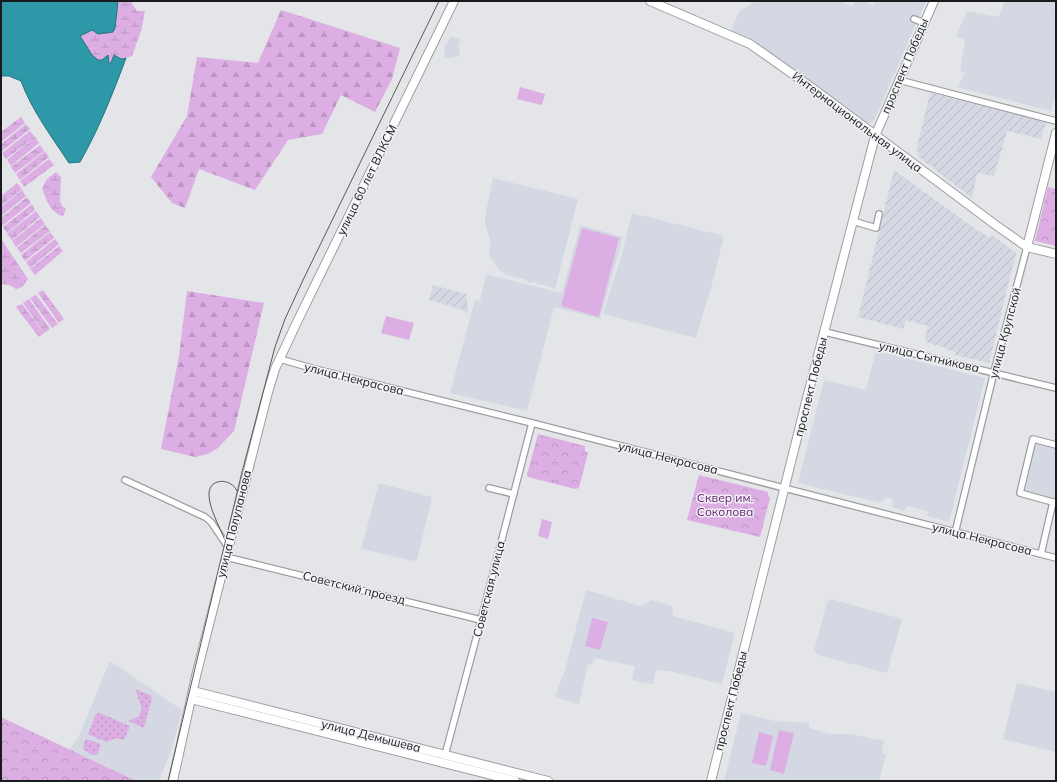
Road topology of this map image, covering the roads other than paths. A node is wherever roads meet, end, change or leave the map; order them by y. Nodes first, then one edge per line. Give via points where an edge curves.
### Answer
1 (454, 1) edge
2 (650, 1) edge
3 (934, 1) edge
4 (914, 19) dead end
5 (924, 23) junction
6 (899, 80) junction
7 (1056, 121) edge
8 (876, 136) junction
9 (1056, 136) edge
10 (879, 214) dead end
11 (854, 221) junction
12 (1027, 247) junction
13 (1056, 254) edge
14 (825, 332) junction
15 (280, 359) junction
16 (994, 372) junction
17 (1056, 388) edge
18 (532, 423) junction
19 (1056, 445) edge
20 (125, 480) dead end
21 (489, 488) dead end
22 (785, 488) junction
23 (514, 494) junction
24 (1055, 502) edge
25 (955, 533) junction
26 (228, 547) junction
27 (1041, 554) junction
28 (226, 557) junction
29 (1056, 558) edge
30 (482, 620) junction
31 (192, 695) junction
32 (445, 759) junction
33 (173, 781) edge
34 (514, 781) edge
35 (548, 781) edge
36 (711, 781) edge

1 - 15 street, улица 60 лет ВЛКСМ
2 - 8 street, Интернациональная улица via 750,44
3 - 5 street, проспект Победы
4 - 5 street
5 - 6 street, проспект Победы
6 - 7 street
6 - 8 street, проспект Победы
8 - 11 street, проспект Победы
8 - 12 street, Интернациональная улица
9 - 12 street, улица Крупской
10 - 11 street via 876,228
11 - 14 street, проспект Победы
12 - 13 street, Интернациональная улица
12 - 16 street, улица Крупской
14 - 16 street, улица Сытникова
14 - 22 street, проспект Победы
15 - 18 street, улица Некрасова
15 - 26 street, улица Полупанова via 268,392
16 - 17 street, улица Сытникова
16 - 25 street, улица Крупской
18 - 22 street, улица Некрасова
18 - 23 street, Советская улица
19 - 24 street via 1033,439 1020,493
20 - 26 street via 205,517
21 - 23 street
22 - 25 street, улица Некрасова
22 - 36 street, проспект Победы
23 - 30 street, Советская улица
24 - 27 street
25 - 27 street, улица Некрасова
26 - 28 street, улица Полупанова
27 - 29 street, улица Некрасова
28 - 30 street, Советский проезд
28 - 31 street, улица Полупанова
30 - 32 street, Советская улица
31 - 32 street, улица Демышева
31 - 33 street, улица Полупанова
32 - 34 street, улица Демышева
32 - 35 street, улица Демышева

